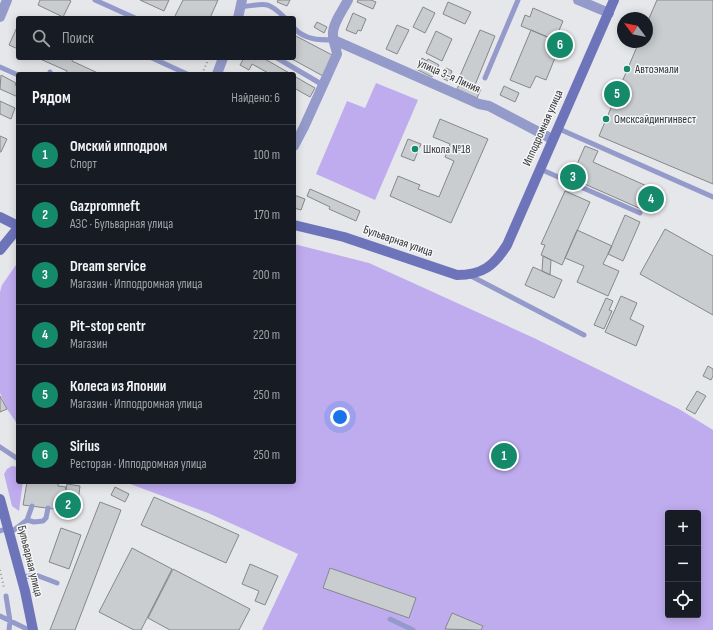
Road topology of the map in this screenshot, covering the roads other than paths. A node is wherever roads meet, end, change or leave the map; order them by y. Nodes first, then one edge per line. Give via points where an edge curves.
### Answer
1 (7, 0) edge
2 (95, 0) edge
3 (348, 0) edge
4 (518, 0) edge
5 (578, 0) edge
6 (614, 0) edge
7 (240, 12) edge
8 (609, 13) junction
9 (130, 16) edge
10 (283, 16) edge
11 (0, 17) edge
12 (296, 30) edge
13 (334, 40) junction
14 (156, 60) edge
15 (222, 60) edge
16 (280, 60) edge
17 (0, 67) edge
18 (183, 72) edge
19 (218, 72) edge
20 (16, 74) edge
21 (485, 78) dead end
22 (322, 85) junction
23 (557, 128) junction
24 (552, 139) junction
25 (296, 142) edge
26 (539, 169) junction
27 (713, 197) edge
28 (640, 214) dead end
29 (0, 217) edge
30 (296, 225) edge
31 (16, 226) edge
32 (16, 230) edge
33 (0, 250) edge
34 (492, 264) joint
35 (468, 275) junction
36 (584, 335) dead end
37 (0, 447) edge
38 (16, 458) edge
39 (0, 499) edge
40 (32, 506) dead end
41 (48, 508) dead end
42 (27, 520) junction
43 (6, 531) edge
44 (22, 577) junction
45 (57, 583) dead end
46 (6, 596) road end
47 (0, 616) edge
48 (390, 618) dead end
49 (10, 621) junction
50 (9, 630) edge
51 (29, 630) edge
52 (33, 630) edge
53 (413, 630) edge

1 - 11 street
2 - 9 lane
3 - 13 street via 334,28
4 - 21 lane
5 - 8 street
6 - 8 main road, Ипподромная улица
7 - 10 lane via 264,4 273,6
8 - 23 main road, Ипподромная улица
12 - 13 lane via 306,37
13 - 22 street via 337,54
13 - 24 street, улица 3-я Линия via 479,104 489,106
14 - 18 lane
15 - 19 street
16 - 22 lane
17 - 20 lane
22 - 25 street
23 - 24 main road, Ипподромная улица
23 - 27 lane
24 - 26 main road, Ипподромная улица
26 - 28 lane
26 - 34 main road, Ипподромная улица via 507,245
29 - 31 main road
30 - 35 main road, Бульварная улица via 344,237 457,275
32 - 33 main road
34 - 35 main road, Бульварная улица via 482,271
35 - 36 lane
37 - 38 lane
39 - 43 main road, Бульварная улица
40 - 42 lane
41 - 42 lane via 46,518 42,521
42 - 43 lane
43 - 44 main road, Бульварная улица
44 - 45 lane via 36,575
44 - 52 main road, Бульварная улица
46 - 49 lane
47 - 49 lane
48 - 53 lane
49 - 50 lane
49 - 51 lane

